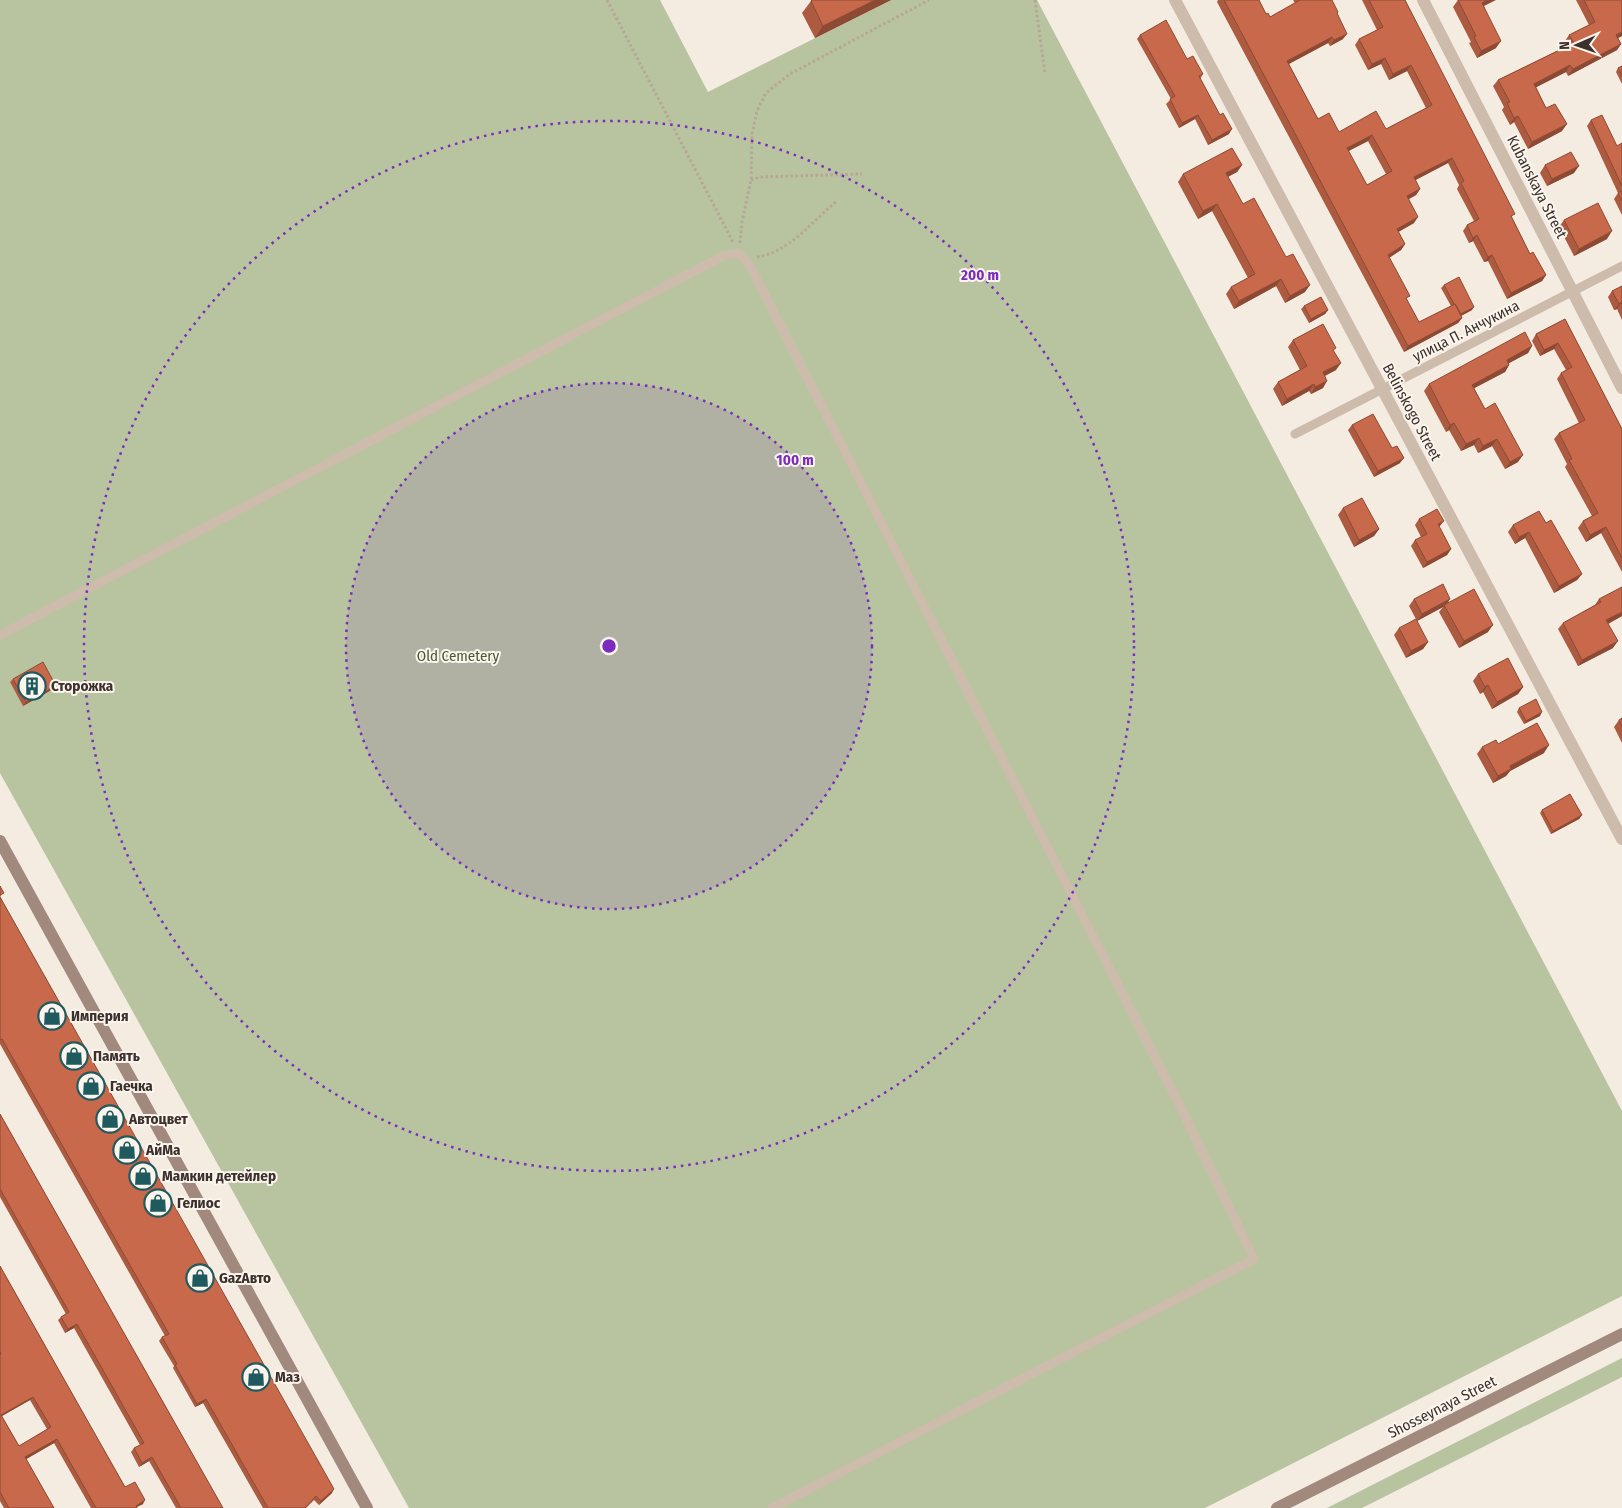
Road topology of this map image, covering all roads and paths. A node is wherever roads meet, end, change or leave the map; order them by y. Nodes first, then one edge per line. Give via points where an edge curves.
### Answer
1 (607, 0) edge
2 (929, 0) edge
3 (1035, 0) edge
4 (1174, 0) edge
5 (1423, 0) edge
6 (1045, 74) dead end
7 (862, 174) dead end
8 (750, 180) junction
9 (838, 201) dead end
10 (739, 253) junction
11 (1622, 266) edge
12 (1572, 291) junction
13 (1622, 388) edge
14 (1382, 389) junction
15 (1295, 434) dead end
16 (0, 635) edge
17 (1622, 839) edge
18 (0, 842) edge
19 (1622, 1334) edge
20 (367, 1508) edge
21 (772, 1508) edge
22 (1277, 1508) edge

1 - 10 path
2 - 8 path via 790,74 766,93 757,111 752,134
3 - 6 path
4 - 14 street, Belinskogo Street
5 - 12 street, Kubanskaya Street
7 - 8 path
8 - 10 path
9 - 10 path via 802,234 770,255 757,257
10 - 16 lane via 715,260
10 - 21 lane via 748,261 767,298 1182,1110 1254,1259
11 - 12 lane, улица П. Анчукина
12 - 13 street, Kubanskaya Street
12 - 14 lane, улица П. Анчукина
14 - 15 lane, улица П. Анчукина
14 - 17 street, Belinskogo Street
18 - 20 main road
19 - 22 main road, Shosseynaya Street

